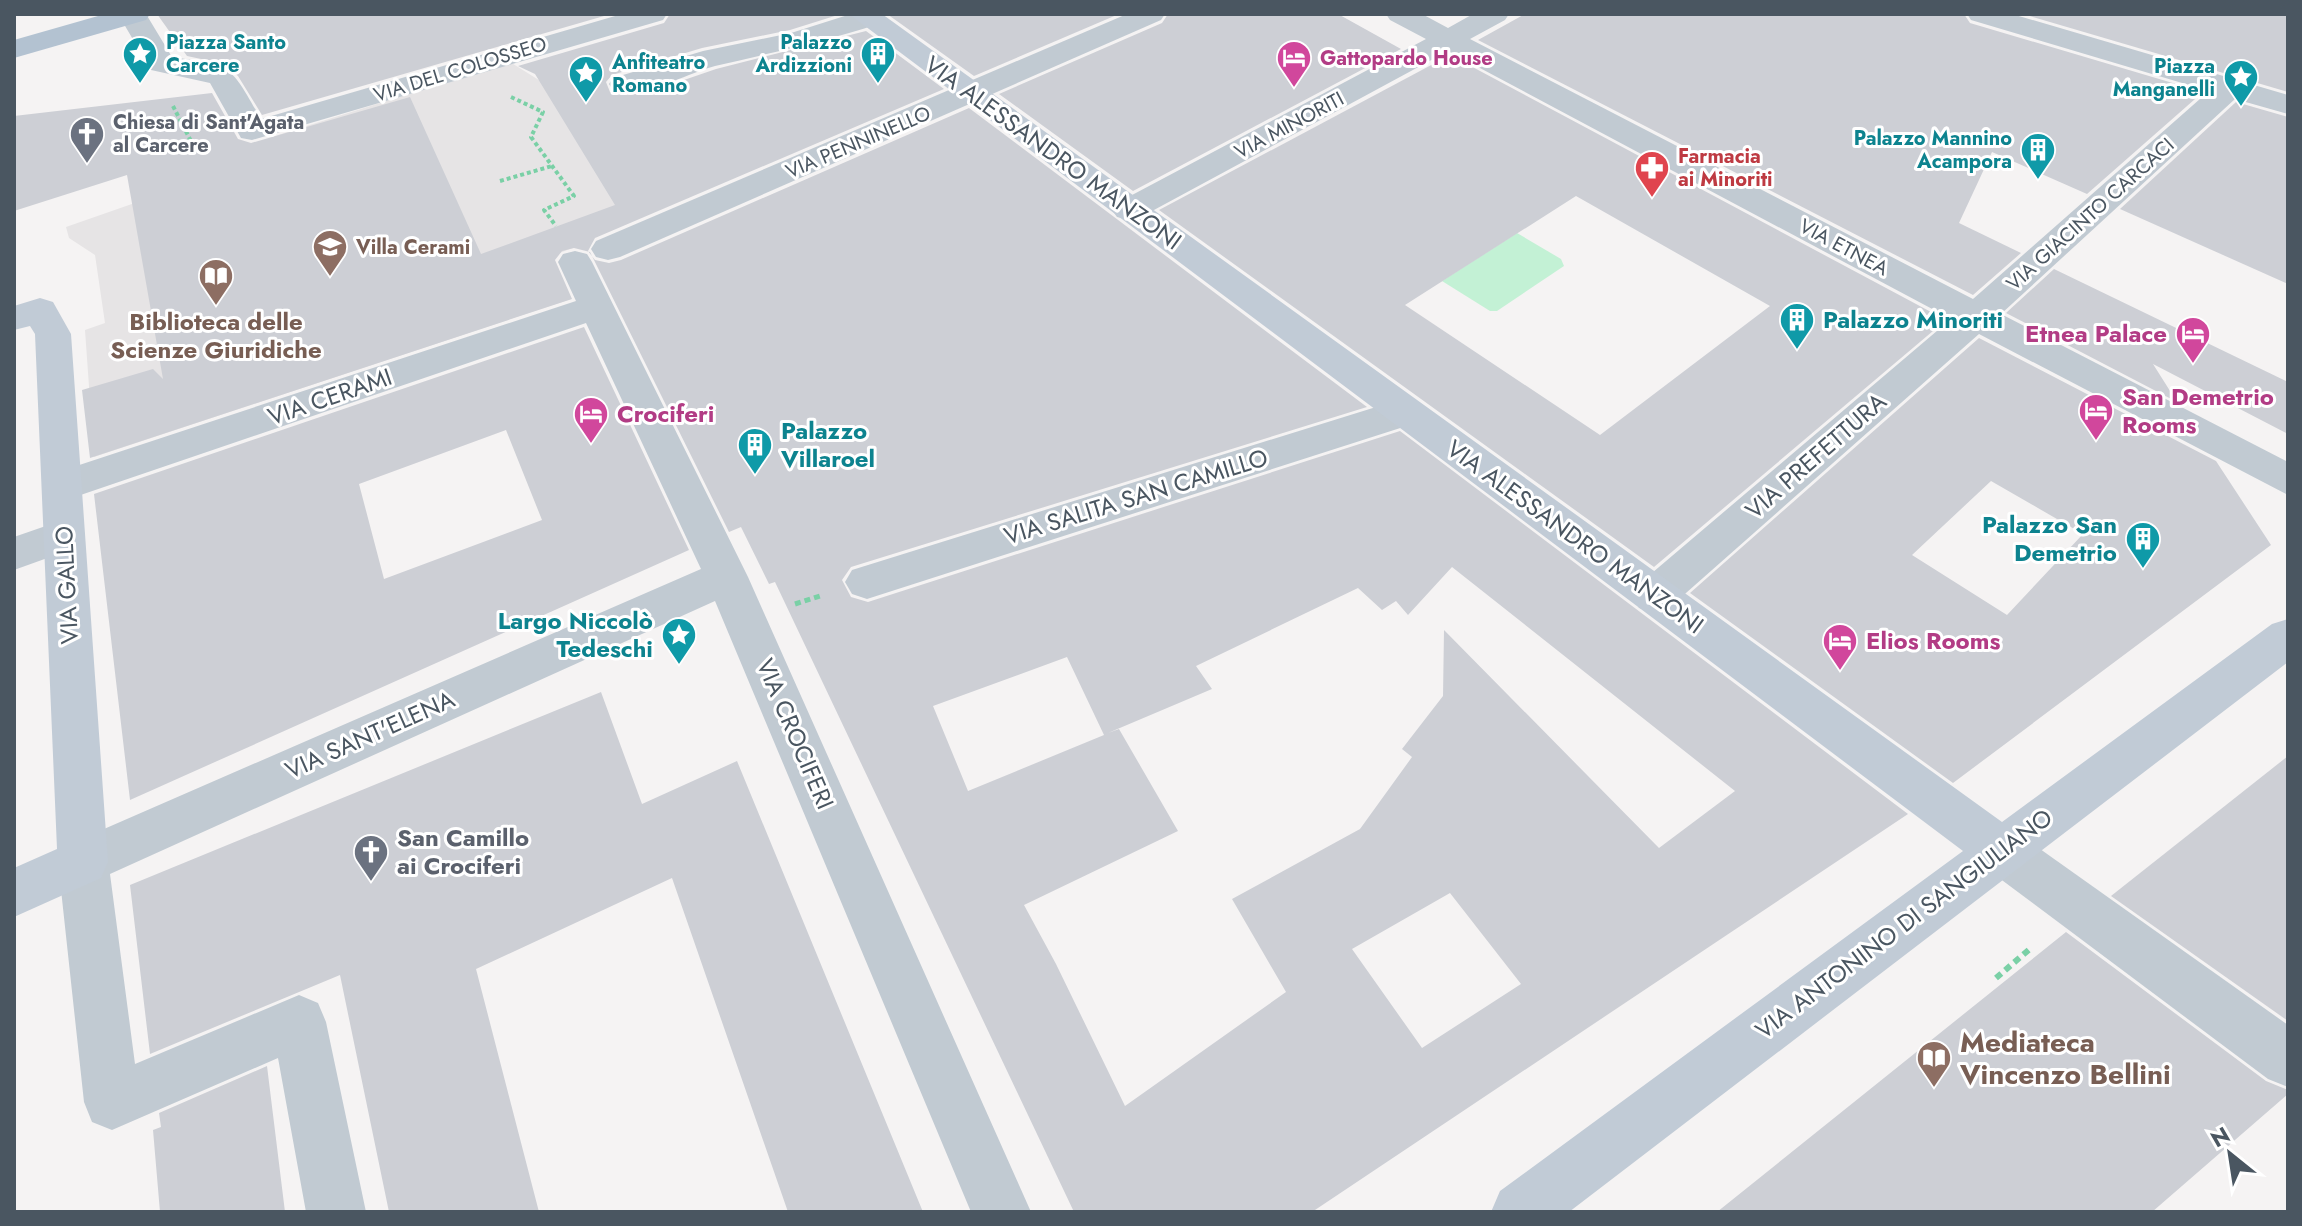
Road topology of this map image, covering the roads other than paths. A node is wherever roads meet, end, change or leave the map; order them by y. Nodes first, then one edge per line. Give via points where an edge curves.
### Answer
1 (134, 14) edge
2 (653, 14) edge
3 (1400, 14) edge
4 (1495, 14) edge
5 (1981, 14) edge
6 (866, 16) edge
7 (1141, 16) edge
8 (1448, 39) junction
9 (15, 50) edge
10 (2188, 78) junction
11 (624, 84) dead end
12 (971, 93) junction
13 (2213, 104) junction
14 (2288, 105) edge
15 (2288, 130) edge
16 (1129, 210) junction
17 (608, 249) dead end
18 (575, 262) dead end
19 (597, 307) junction
20 (27, 314) edge
21 (1976, 316) junction
22 (1405, 412) junction
23 (2288, 480) edge
24 (63, 486) junction
25 (63, 536) junction
26 (14, 554) edge
27 (867, 582) road end
28 (1654, 596) junction
29 (736, 598) junction
30 (2288, 637) edge
31 (2001, 850) junction
32 (83, 862) junction
33 (14, 893) edge
34 (2288, 1059) edge
35 (336, 1212) edge
36 (1001, 1212) edge
37 (1521, 1212) edge

1 - 2 street, VIA DEL COLOSSEO via 162,64 222,77 252,131
1 - 9 main road
3 - 8 street, VIA ETNEA
4 - 8 street, VIA MINORITI
5 - 10 street
6 - 11 street via 797,41 703,60
6 - 12 main road, VIA ALESSANDRO MANZONI
7 - 12 street, VIA PENNINELLO
8 - 16 street, VIA MINORITI
8 - 21 street, VIA ETNEA
10 - 13 street
10 - 14 street
12 - 16 main road, VIA ALESSANDRO MANZONI
12 - 17 street, VIA PENNINELLO
13 - 15 street
13 - 21 street, VIA GIACINTO CARCACI
16 - 22 main road, VIA ALESSANDRO MANZONI
18 - 19 street, VIA CROCIFERI
19 - 24 street, VIA CERAMI
19 - 29 street, VIA CROCIFERI
20 - 24 main road, VIA GALLO via 53,334
21 - 23 street, VIA ETNEA
21 - 28 street, VIA PREFETTURA
22 - 27 street, VIA SALITA SAN CAMILLO
22 - 28 main road, VIA ALESSANDRO MANZONI
24 - 25 main road, VIA GALLO
25 - 26 street
25 - 32 main road, VIA GALLO
28 - 31 main road, VIA ALESSANDRO MANZONI
29 - 32 street, VIA SANT'ELENA
29 - 36 street, VIA CROCIFERI
30 - 31 main road, VIA ANTONINO DI SANGIULIANO
31 - 34 street, VIA ALESSANDRO MANZONI
31 - 37 main road, VIA ANTONINO DI SANGIULIANO
32 - 33 main road, VIA SANT'ELENA
32 - 35 street via 112,1102 299,1022

